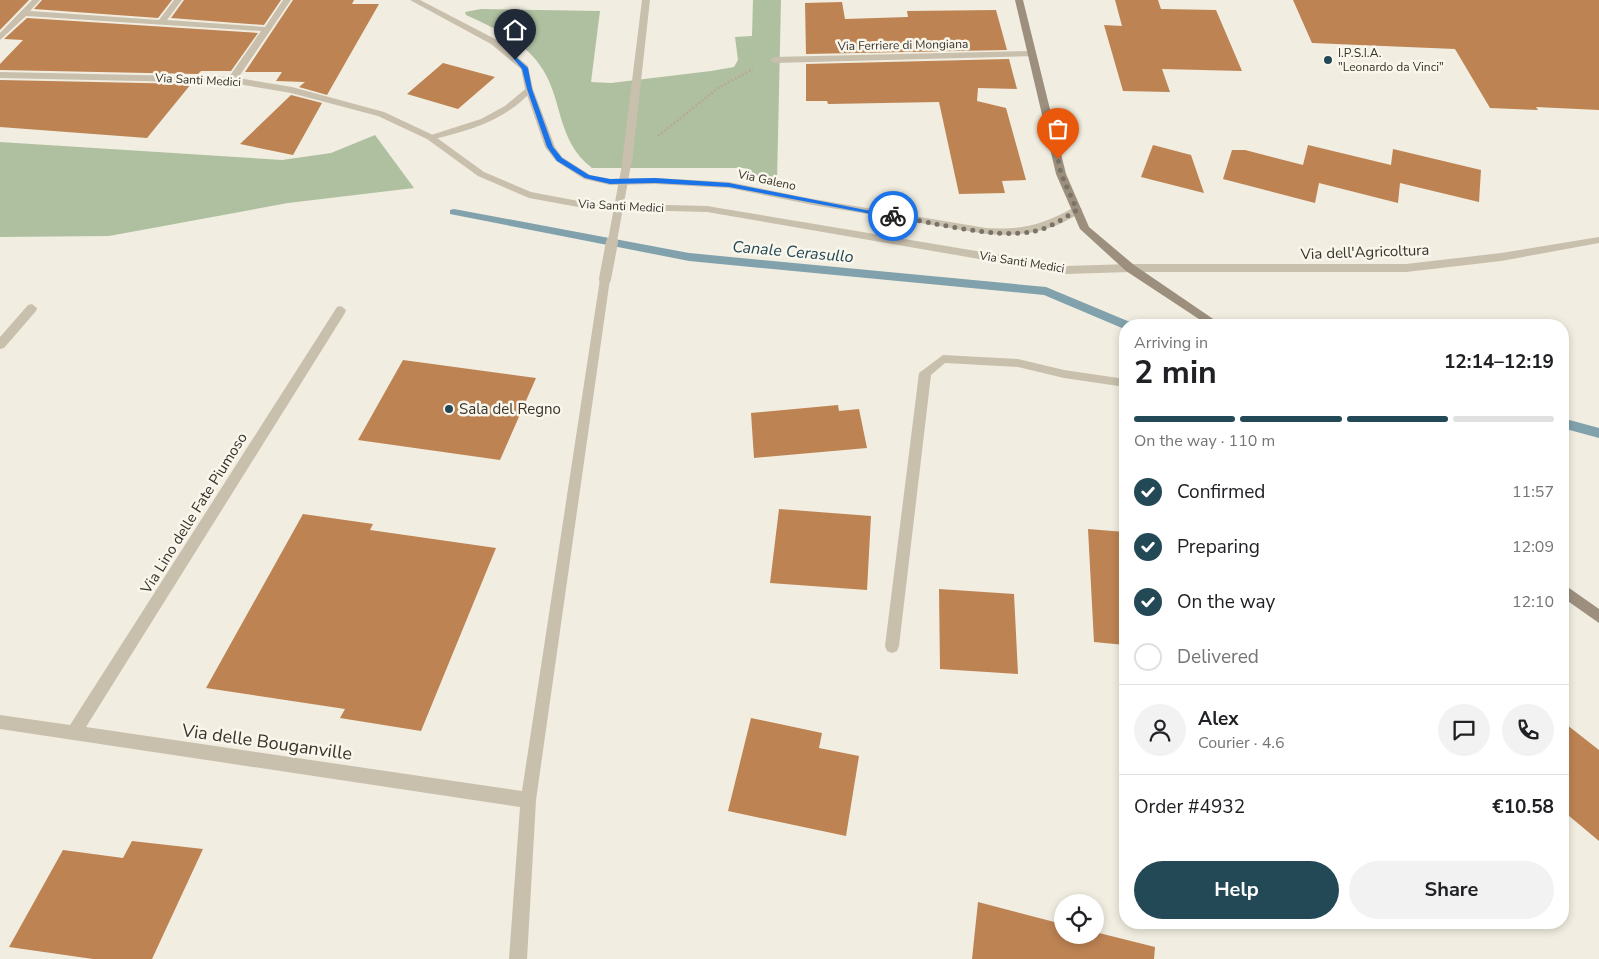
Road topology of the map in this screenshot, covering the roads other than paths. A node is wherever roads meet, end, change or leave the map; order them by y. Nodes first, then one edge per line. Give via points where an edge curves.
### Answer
1 (36, 0) edge
2 (178, 0) edge
3 (287, 0) edge
4 (414, 0) edge
5 (646, 0) edge
6 (1019, 0) edge
7 (23, 13) junction
8 (162, 21) junction
9 (265, 29) junction
10 (0, 38) edge
11 (1032, 54) junction
12 (774, 60) road end
13 (0, 75) edge
14 (232, 80) junction
15 (530, 89) junction
16 (430, 137) junction
17 (1077, 210) junction
18 (1599, 240) edge
19 (1130, 268) junction
20 (32, 308) dead end
21 (341, 310) dead end
22 (1208, 319) edge
23 (0, 345) edge
24 (1119, 381) edge
25 (1569, 594) edge
26 (1599, 617) edge
27 (892, 646) dead end
28 (0, 722) edge
29 (74, 733) junction
30 (528, 800) junction
31 (518, 959) edge

1 - 7 street
2 - 8 street
3 - 9 street
4 - 15 street, Via Galeno via 494,42 525,68
5 - 30 street, bridge via 627,162 605,279
6 - 11 street
7 - 8 street
7 - 10 street
8 - 9 street
9 - 14 street
11 - 12 street, Via Ferriere di Mongiana
11 - 17 street via 1061,174
13 - 14 street, Via Santi Medici
14 - 16 street, Via Santi Medici via 292,90 381,114
15 - 16 street via 508,109 492,118 452,133
15 - 17 street, Via Galeno via 550,147 559,159 587,177 610,182 655,180 729,185 813,202 1012,233 1051,226
16 - 19 street, Via Santi Medici via 481,174 521,191 589,206 707,209 1066,270
17 - 19 street via 1085,229
18 - 19 street, Via dell'Agricoltura via 1501,257 1406,268
19 - 22 street
20 - 23 street
21 - 29 street, Via Lino delle Fate Piumoso
24 - 27 street via 1064,374 1018,363 943,359 925,373
25 - 26 street
28 - 29 street, Via delle Bouganville
29 - 30 street, Via delle Bouganville
30 - 31 street

